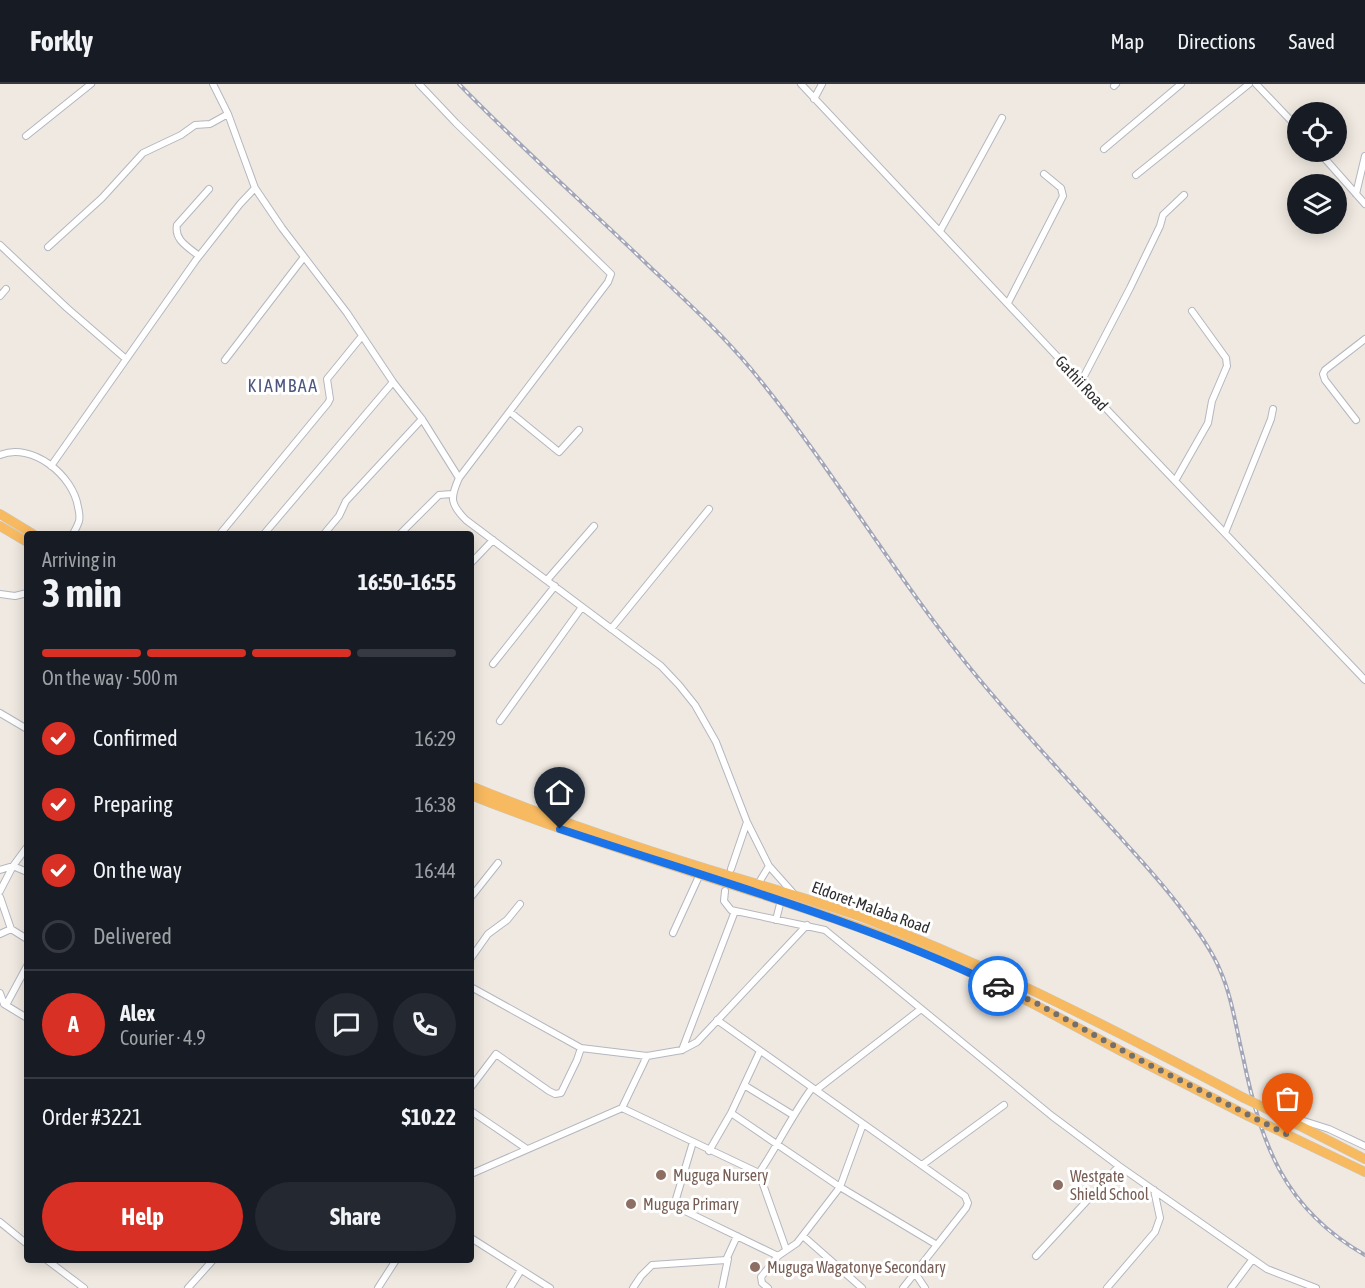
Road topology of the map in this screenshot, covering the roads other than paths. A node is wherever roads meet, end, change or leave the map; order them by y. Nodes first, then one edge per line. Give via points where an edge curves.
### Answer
1 (91, 84) edge
2 (419, 84) edge
3 (801, 84) edge
4 (822, 84) edge
5 (1180, 84) edge
6 (1249, 84) edge
7 (1256, 84) edge
8 (216, 86) edge
9 (814, 99) junction
10 (228, 114) junction
11 (1287, 116) edge
12 (1002, 118) dead end
13 (26, 136) dead end
14 (1104, 148) dead end
15 (1365, 156) edge
16 (1328, 162) edge
17 (1044, 174) dead end
18 (1136, 175) dead end
19 (255, 188) junction
20 (209, 189) dead end
21 (1356, 194) junction
22 (1184, 195) dead end
23 (1365, 204) edge
24 (940, 231) junction
25 (0, 245) edge
26 (48, 247) dead end
27 (199, 256) junction
28 (304, 257) junction
29 (6, 289) dead end
30 (0, 296) edge
31 (1008, 303) junction
32 (1192, 311) dead end
33 (362, 336) junction
34 (1365, 339) edge
35 (126, 358) junction
36 (225, 360) dead end
37 (393, 382) junction
38 (1081, 382) junction
39 (1274, 409) dead end
40 (510, 412) junction
41 (422, 419) junction
42 (1356, 420) dead end
43 (579, 430) dead end
44 (0, 455) edge
45 (51, 466) junction
46 (459, 478) junction
47 (1175, 481) junction
48 (452, 494) junction
49 (709, 509) dead end
50 (0, 514) edge
51 (0, 526) edge
52 (594, 526) dead end
53 (28, 531) edge
54 (74, 531) edge
55 (222, 531) edge
56 (267, 531) edge
57 (326, 531) edge
58 (403, 531) edge
59 (1225, 533) junction
60 (24, 540) edge
61 (493, 540) junction
62 (474, 560) edge
63 (547, 580) junction
64 (555, 586) junction
65 (0, 594) edge
66 (24, 594) edge
67 (582, 607) junction
68 (611, 629) junction
69 (493, 664) dead end
70 (1365, 680) edge
71 (0, 713) edge
72 (500, 721) dead end
73 (24, 727) edge
74 (474, 787) edge
75 (474, 796) edge
76 (747, 822) junction
77 (24, 851) edge
78 (498, 863) dead end
79 (13, 866) junction
80 (769, 866) junction
81 (731, 869) dead end
82 (0, 870) edge
83 (24, 871) edge
84 (700, 874) junction
85 (758, 884) junction
86 (0, 891) edge
87 (725, 891) dead end
88 (474, 893) edge
89 (795, 896) junction
90 (0, 897) edge
91 (781, 900) junction
92 (520, 904) dead end
93 (735, 911) junction
94 (776, 920) junction
95 (807, 925) junction
96 (11, 929) junction
97 (673, 933) dead end
98 (0, 934) edge
99 (24, 937) edge
100 (474, 954) edge
101 (24, 971) edge
102 (474, 989) edge
103 (0, 993) edge
104 (3, 1005) edge
105 (921, 1009) junction
106 (24, 1016) edge
107 (717, 1020) junction
108 (581, 1048) junction
109 (682, 1050) junction
110 (760, 1051) junction
111 (647, 1056) junction
112 (474, 1083) edge
113 (744, 1085) junction
114 (814, 1089) junction
115 (1004, 1105) dead end
116 (622, 1108) junction
117 (1265, 1108) junction
118 (474, 1113) edge
119 (731, 1113) junction
120 (793, 1115) junction
121 (863, 1124) junction
122 (693, 1142) junction
123 (777, 1145) junction
124 (1365, 1146) edge
125 (527, 1149) junction
126 (709, 1151) junction
127 (1365, 1159) edge
128 (922, 1166) junction
129 (1119, 1166) junction
130 (1365, 1172) edge
131 (474, 1173) edge
132 (759, 1173) junction
133 (840, 1187) junction
134 (1154, 1190) junction
135 (0, 1222) edge
136 (737, 1236) junction
137 (803, 1236) junction
138 (474, 1240) edge
139 (24, 1242) edge
140 (937, 1245) junction
141 (786, 1249) junction
142 (778, 1256) junction
143 (1036, 1256) dead end
144 (728, 1259) junction
145 (1252, 1260) junction
146 (51, 1263) edge
147 (210, 1263) edge
148 (394, 1263) edge
149 (521, 1270) junction
150 (915, 1273) junction
151 (84, 1288) edge
152 (188, 1288) edge
153 (378, 1288) edge
154 (510, 1288) edge
155 (550, 1288) edge
156 (633, 1288) edge
157 (722, 1288) edge
158 (768, 1288) edge
159 (862, 1288) edge
160 (903, 1288) edge
161 (926, 1288) edge
162 (1107, 1288) edge
163 (1231, 1288) edge
164 (1316, 1288) edge

1 - 13 street
2 - 40 street via 611,274
3 - 9 street, Gathii Road
4 - 9 street
5 - 14 street
6 - 18 street
7 - 11 street
8 - 10 street
9 - 24 street, Gathii Road
10 - 19 street
10 - 26 street via 210,124 195,125 143,153 102,198
12 - 24 street
15 - 21 street
16 - 21 street
17 - 31 street via 1061,188 1064,196
19 - 27 street
19 - 28 street
20 - 27 street via 176,229 177,236
21 - 23 street
22 - 38 street via 1163,215
24 - 31 street, Gathii Road
25 - 35 street
27 - 35 street
28 - 33 street
28 - 36 street
29 - 30 street
31 - 38 street, Gathii Road
32 - 47 street via 1226,358 1227,366 1212,401 1208,423
33 - 37 street
33 - 55 street via 327,379 328,404
34 - 42 street via 1323,374
35 - 45 street
37 - 41 street
37 - 56 street
38 - 47 street, Gathii Road
39 - 59 street
40 - 43 street via 559,452
40 - 46 street
41 - 46 street
41 - 57 street via 346,501
44 - 45 street via 21,451
45 - 54 street via 77,500 80,520
46 - 48 street
47 - 59 street, Gathii Road
48 - 58 street via 439,495
48 - 61 street via 459,513
49 - 68 street
50 - 53 highway
51 - 60 highway
52 - 63 street
59 - 70 street, Gathii Road
61 - 62 street
61 - 63 street
63 - 64 street
64 - 67 street
64 - 69 street
65 - 66 street
67 - 68 street
67 - 72 street
68 - 76 street via 661,666 695,705 716,742
71 - 73 street
74 - 85 highway, Eldoret-Malaba Road via 534,812
75 - 84 highway, Eldoret-Malaba Road via 539,822
76 - 80 street
76 - 81 street
77 - 79 street
78 - 88 street
79 - 82 street
79 - 83 street
79 - 86 street
80 - 85 street
80 - 89 street
84 - 91 highway, Eldoret-Malaba Road
84 - 97 street
85 - 89 highway, Eldoret-Malaba Road
87 - 93 street via 724,900
89 - 117 highway, Eldoret-Malaba Road, bridge via 960,956
90 - 96 street
91 - 94 street
91 - 130 highway, Eldoret-Malaba Road, bridge via 957,966
92 - 100 street via 488,934
93 - 94 street
93 - 109 street
94 - 95 street
95 - 105 street via 825,930
95 - 107 street
96 - 98 street
96 - 99 street
101 - 104 street
102 - 108 street
103 - 104 street
104 - 106 street
105 - 114 street
105 - 129 street
107 - 109 street via 697,1042
107 - 110 street
108 - 111 street
108 - 112 street via 561,1093 549,1091 496,1054
109 - 111 street
110 - 113 street
110 - 114 street
111 - 116 street
113 - 119 street
113 - 120 street
114 - 120 street
114 - 121 street
115 - 128 street
116 - 122 street
116 - 125 street
117 - 124 street via 1329,1129
117 - 127 highway
118 - 125 street
119 - 123 street
119 - 126 street
120 - 123 street
121 - 128 street
121 - 133 street
122 - 126 street
122 - 136 street via 676,1204
123 - 132 street
123 - 133 street
125 - 131 street
126 - 132 street
128 - 140 street via 965,1196 968,1203
129 - 134 street
129 - 143 street
132 - 141 street
133 - 137 street
133 - 140 street
134 - 145 street
134 - 162 street via 1160,1218 1155,1232
135 - 139 street
136 - 142 street
136 - 144 street
137 - 141 street
137 - 159 street
138 - 149 street
140 - 150 street
141 - 142 street
142 - 158 street via 761,1277
144 - 156 street via 652,1265
144 - 157 street
145 - 163 street
145 - 164 street
146 - 151 street
147 - 152 street
148 - 153 street
149 - 154 street
149 - 155 street
150 - 160 street
150 - 161 street

